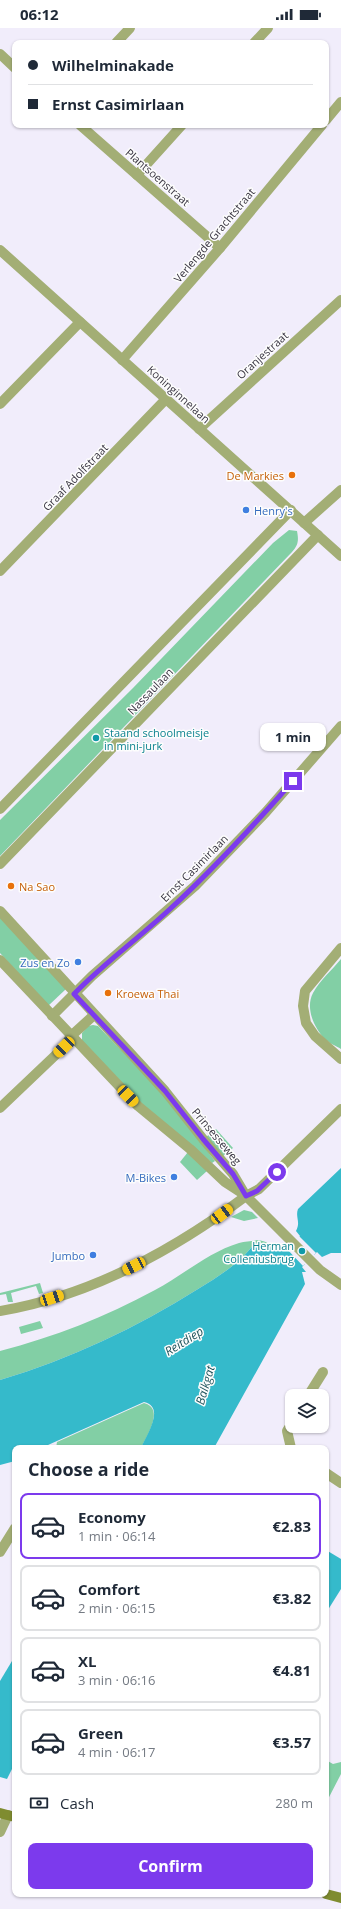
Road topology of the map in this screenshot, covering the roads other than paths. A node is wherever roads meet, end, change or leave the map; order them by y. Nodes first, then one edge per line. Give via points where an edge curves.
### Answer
1 (130, 28) edge
2 (268, 28) edge
3 (119, 40) edge
4 (257, 40) edge
5 (0, 54) edge
6 (12, 65) edge
7 (341, 102) edge
8 (329, 116) edge
9 (83, 128) edge
10 (179, 128) edge
11 (320, 128) edge
12 (137, 175) junction
13 (220, 248) junction
14 (0, 250) edge
15 (341, 300) edge
16 (80, 322) junction
17 (122, 360) junction
18 (166, 399) junction
19 (0, 404) edge
20 (199, 428) junction
21 (341, 490) edge
22 (291, 510) junction
23 (304, 523) junction
24 (318, 535) junction
25 (341, 556) edge
26 (0, 571) edge
27 (341, 726) edge
28 (0, 809) edge
29 (0, 864) edge
30 (0, 911) edge
31 (341, 948) edge
32 (0, 960) edge
33 (74, 994) junction
34 (94, 1015) junction
35 (52, 1016) junction
36 (71, 1036) junction
37 (341, 1059) edge
38 (0, 1108) edge
39 (341, 1109) edge
40 (246, 1196) junction
41 (341, 1285) edge
42 (0, 1311) edge
43 (323, 1372) dead end
44 (312, 1389) edge
45 (287, 1433) edge
46 (290, 1445) edge
47 (329, 1475) edge
48 (341, 1483) edge
49 (12, 1533) edge
50 (0, 1552) edge
51 (8, 1815) edge
52 (0, 1832) edge
53 (329, 1895) edge
54 (341, 1898) edge

1 - 3 street
2 - 4 street
5 - 6 street
7 - 8 street
9 - 12 street, Plantsoenstraat
10 - 12 street
11 - 13 street, Verlengde Grachtstraat
12 - 13 street, Plantsoenstraat
13 - 17 street, Verlengde Grachtstraat
14 - 16 street, Koninginnelaan
15 - 20 street, Oranjestraat
16 - 17 street, Koninginnelaan
16 - 19 street
17 - 18 street, Koninginnelaan
18 - 20 street, Koninginnelaan
18 - 26 street, Graaf Adolfstraat
20 - 22 street, Koninginnelaan
21 - 23 street
22 - 23 street, Koninginnelaan
22 - 28 street
23 - 24 street, Koninginnelaan
24 - 25 street, Koninginnelaan
24 - 29 street, Nassaulaan
27 - 33 street, Ernst Casimirlaan via 266,812 195,886
30 - 33 street, Prinsesseweg
31 - 37 street via 305,991 303,1006 306,1023 315,1036
32 - 35 street
33 - 34 street, Prinsesseweg
33 - 35 street, Ernst Casimirlaan
34 - 36 street
34 - 40 street, Prinsesseweg via 165,1091 233,1174
35 - 36 street
36 - 38 street via 64,1047
36 - 40 street via 138,1106 225,1182
39 - 40 street via 260,1189
40 - 41 street via 320,1270
40 - 42 street via 197,1231 121,1272 52,1298
43 - 44 street
45 - 46 street
47 - 48 street
49 - 50 street
51 - 52 street
53 - 54 main road

